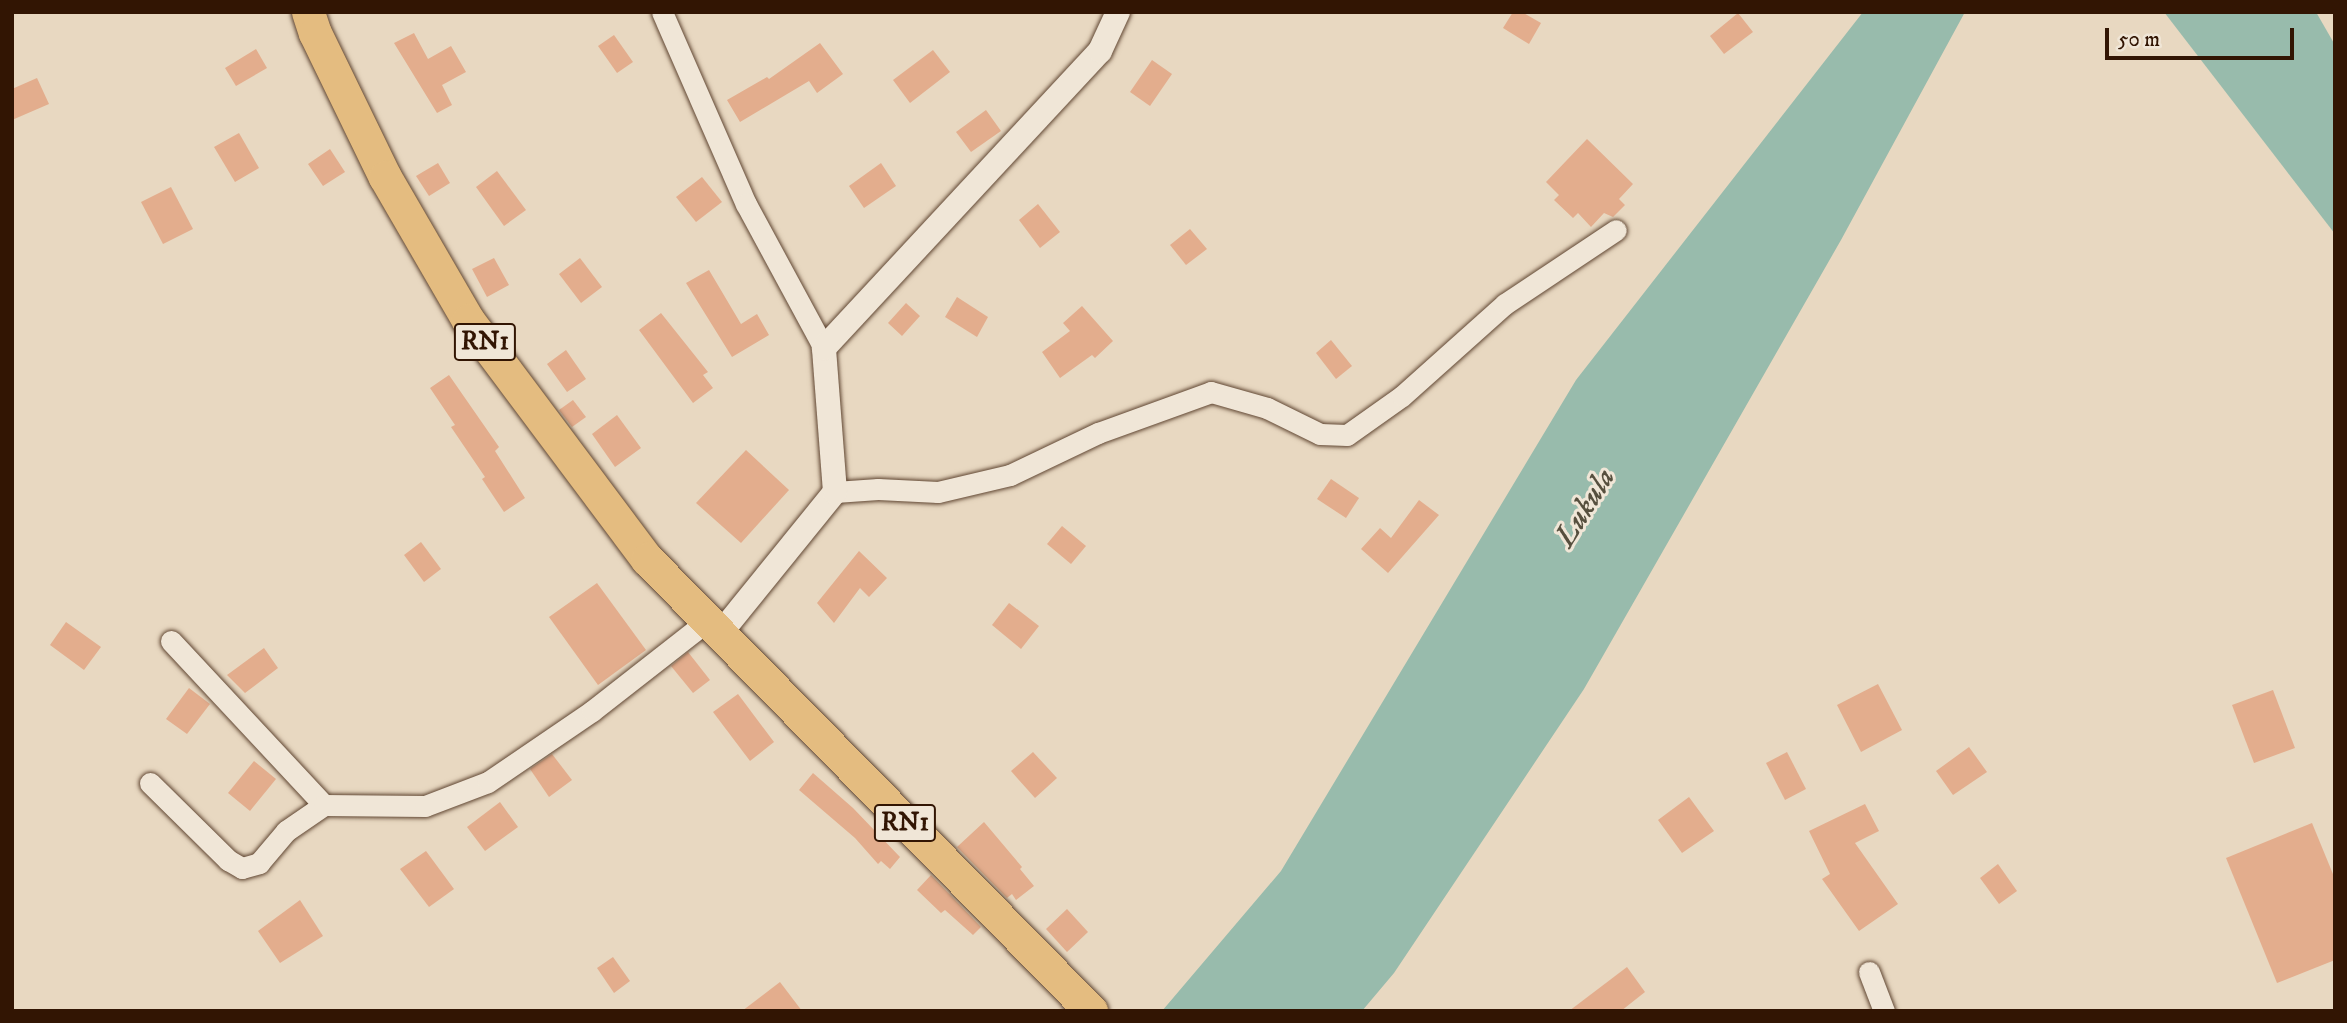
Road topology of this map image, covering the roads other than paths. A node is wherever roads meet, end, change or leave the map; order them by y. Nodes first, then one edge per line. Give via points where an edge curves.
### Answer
1 (308, 12) edge
2 (662, 12) edge
3 (1118, 12) edge
4 (1616, 230) dead end
5 (824, 348) junction
6 (835, 492) junction
7 (713, 628) junction
8 (171, 641) dead end
9 (150, 782) dead end
10 (324, 805) junction
11 (1869, 972) dead end
12 (1091, 1011) edge
13 (1884, 1011) edge

1 - 7 highway, RN1 via 385,177 468,320 647,559
2 - 5 street via 746,204
3 - 5 street via 1100,51
4 - 6 street via 1505,304 1402,396 1347,435 1320,434 1267,408 1211,392 1098,433 1010,475 938,492
5 - 6 street
6 - 7 street
7 - 10 street via 488,782 425,806
7 - 12 highway, RN1
8 - 10 street
9 - 10 street via 228,860 242,868 259,863 286,831
11 - 13 street

